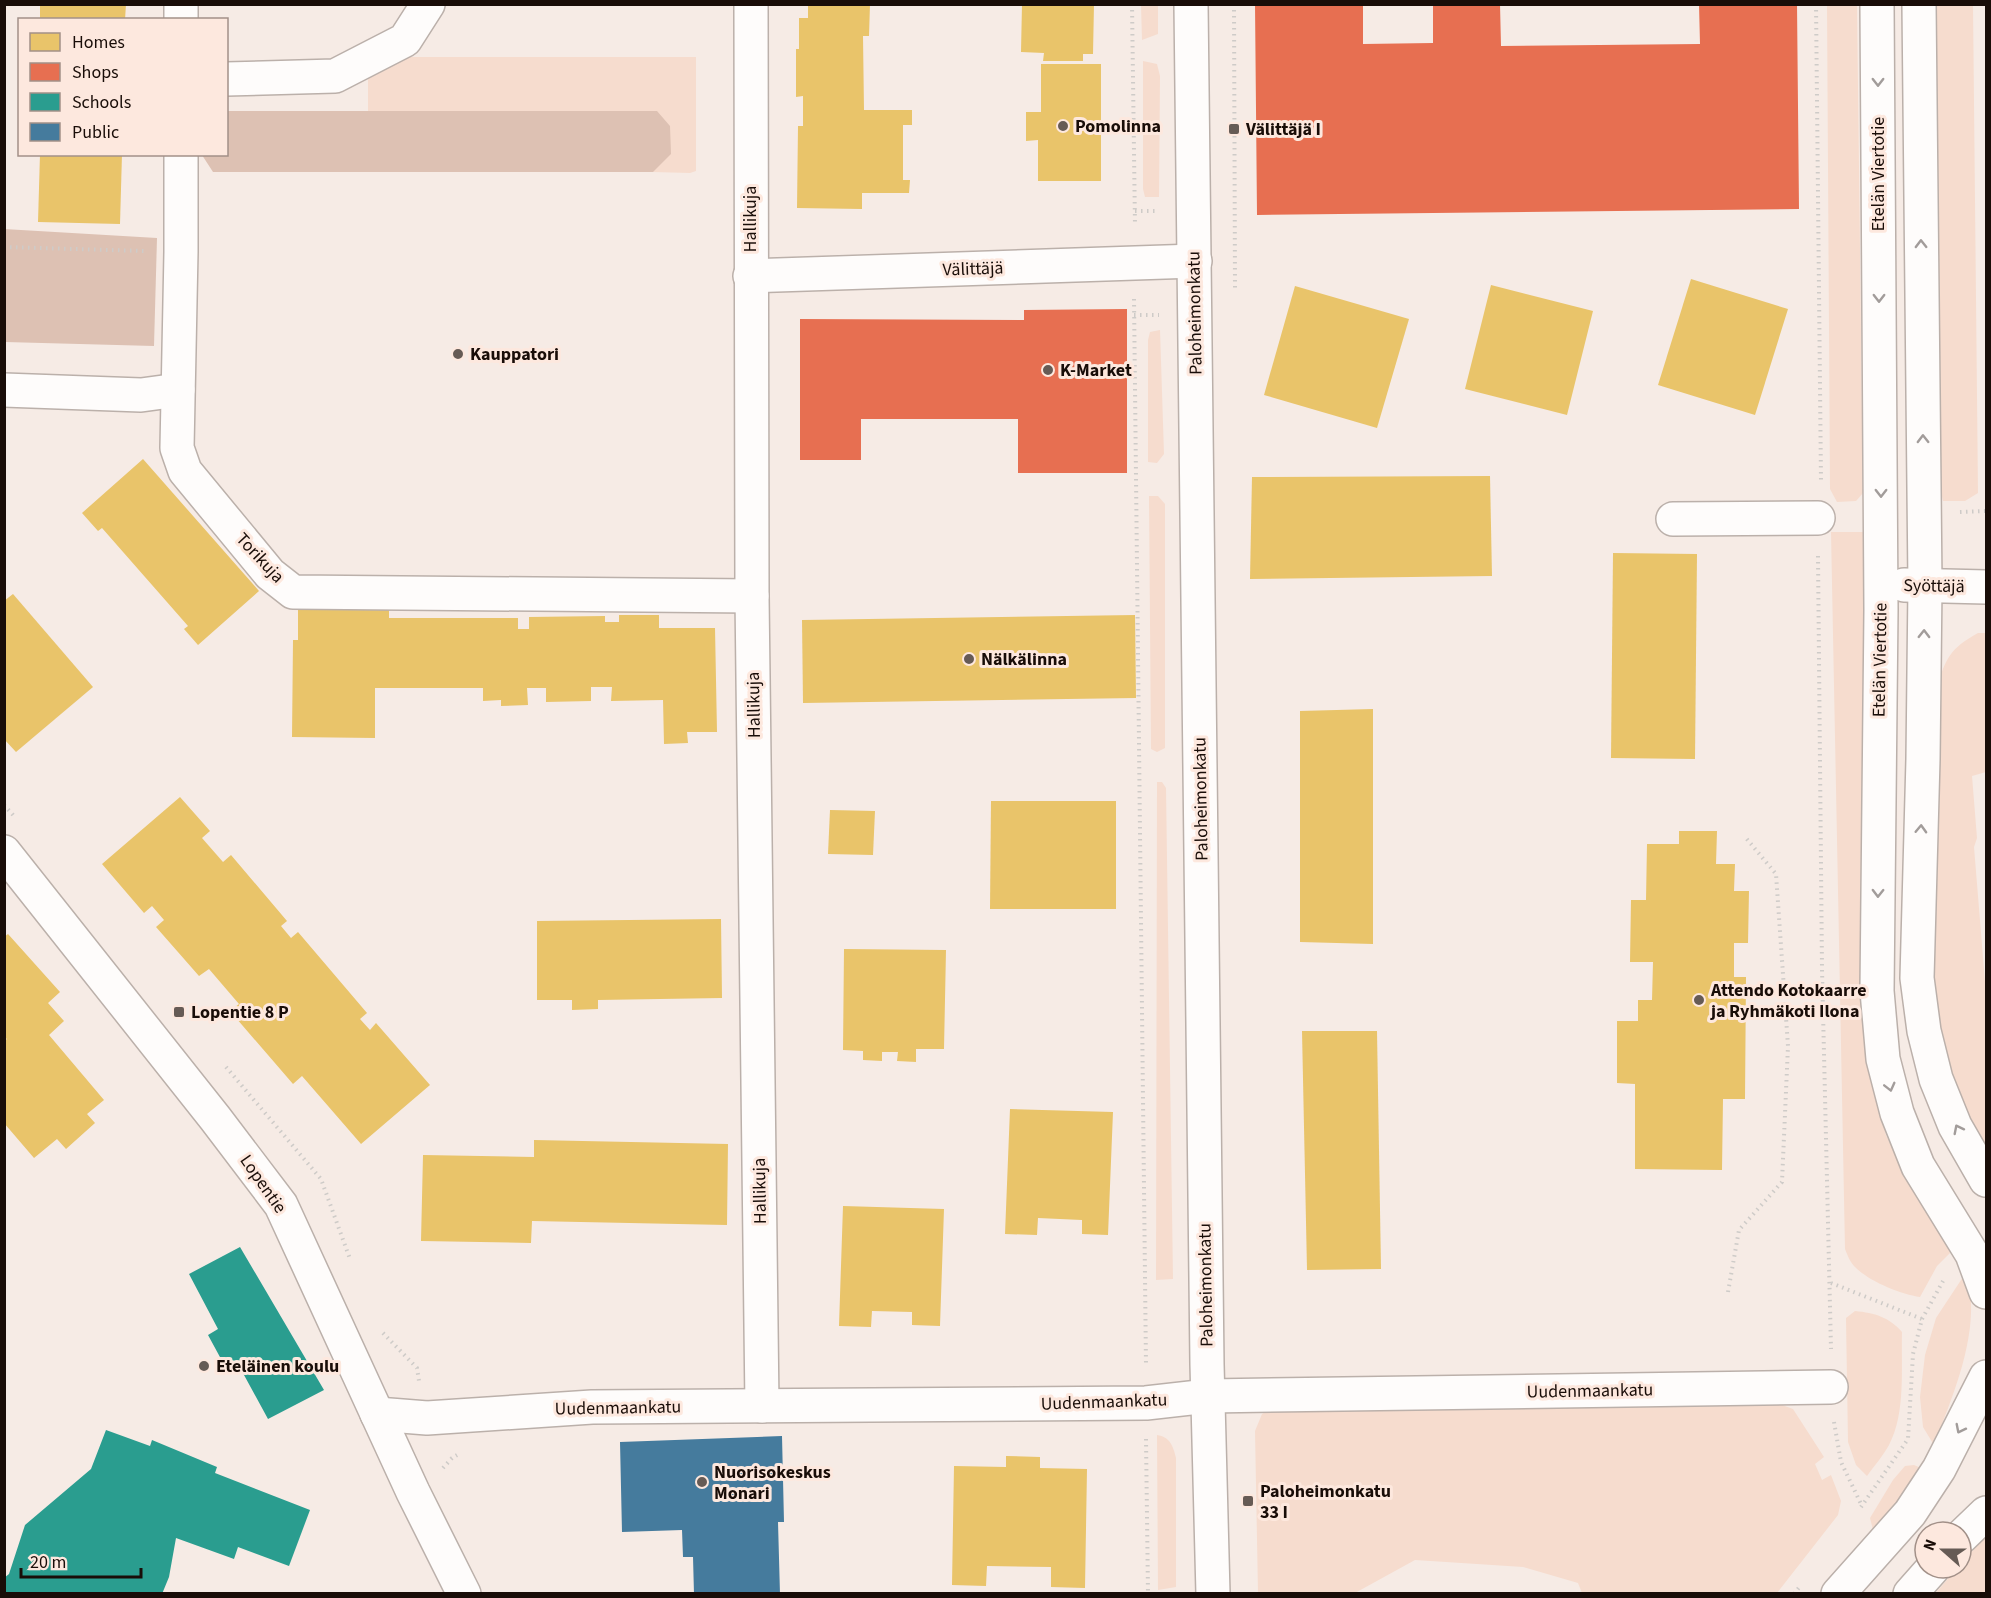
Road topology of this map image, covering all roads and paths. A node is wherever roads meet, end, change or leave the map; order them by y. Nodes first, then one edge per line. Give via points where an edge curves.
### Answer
1 (428, 4) edge
2 (751, 4) edge
3 (1132, 4) edge
4 (1191, 4) edge
5 (1816, 4) edge
6 (1877, 4) edge
7 (1919, 4) edge
8 (228, 79) edge
9 (181, 156) edge
10 (4, 247) edge
11 (181, 252) junction
12 (1195, 261) junction
13 (1134, 262) junction
14 (750, 276) junction
15 (4, 390) edge
16 (178, 390) junction
17 (1818, 518) junction
18 (1673, 519) dead end
19 (1881, 585) junction
20 (1925, 585) junction
21 (1986, 587) edge
22 (752, 596) junction
23 (1746, 838) dead end
24 (4, 852) edge
25 (1986, 1180) edge
26 (1972, 1254) junction
27 (1831, 1283) junction
28 (1728, 1292) dead end
29 (1986, 1292) edge
30 (1922, 1319) junction
31 (1986, 1377) edge
32 (1831, 1387) junction
33 (1208, 1396) junction
34 (1146, 1403) junction
35 (762, 1406) junction
36 (377, 1414) junction
37 (465, 1451) dead end
38 (413, 1492) junction
39 (1862, 1506) junction
40 (1986, 1513) edge
41 (1855, 1515) dead end
42 (1973, 1525) edge
43 (1808, 1576) dead end
44 (1922, 1580) edge
45 (464, 1593) edge
46 (1148, 1593) edge
47 (1213, 1593) edge
48 (1794, 1593) edge
49 (1838, 1593) edge
50 (1911, 1593) edge

1 - 8 street via 405,40 335,76
2 - 14 street, Hallikuja
3 - 13 path
4 - 12 street, Paloheimonkatu
5 - 17 path via 1821,488
6 -> 19 street, Etelän Viertotie
20 -> 7 street
9 - 11 street, Torikuja
10 - 11 path
11 - 16 street, Torikuja
12 - 13 street, Välittäjä
12 - 33 street, Paloheimonkatu
13 - 14 street, Välittäjä
13 - 34 path
14 - 22 street, Hallikuja
15 - 16 street via 141,395
16 - 22 street, Torikuja via 177,448 185,471 270,574 293,591
17 - 18 street
17 - 27 path via 1822,969
19 - 20 street, Syöttäjä
19 -> 26 street, Etelän Viertotie via 1877,991 1883,1059 1897,1113 1918,1166
20 - 21 street, Syöttäjä
25 -> 20 street via 1955,1126 1936,1079 1917,978
22 - 35 street, Hallikuja
23 - 28 path via 1776,874 1788,1046 1782,1182 1739,1230
24 - 36 street, Lopentie via 281,1205
26 - 29 street, Etelän Viertotie
26 - 30 path via 1944,1279
27 - 30 path
27 - 32 path
30 - 39 path via 1913,1354 1908,1438
31 -> 49 street via 1939,1469 1910,1513
32 - 33 street, Uudenmaankatu
32 - 39 path via 1841,1462
33 - 34 street, Uudenmaankatu
33 - 47 street, Paloheimonkatu
34 - 35 street, Uudenmaankatu
34 - 46 path
35 - 36 street, Uudenmaankatu via 592,1407 427,1418
36 - 38 street, Lopentie
37 - 38 path via 452,1458 435,1480
38 - 45 street, Lopentie
39 - 41 path
40 - 42 street
43 - 48 path
44 - 50 street

